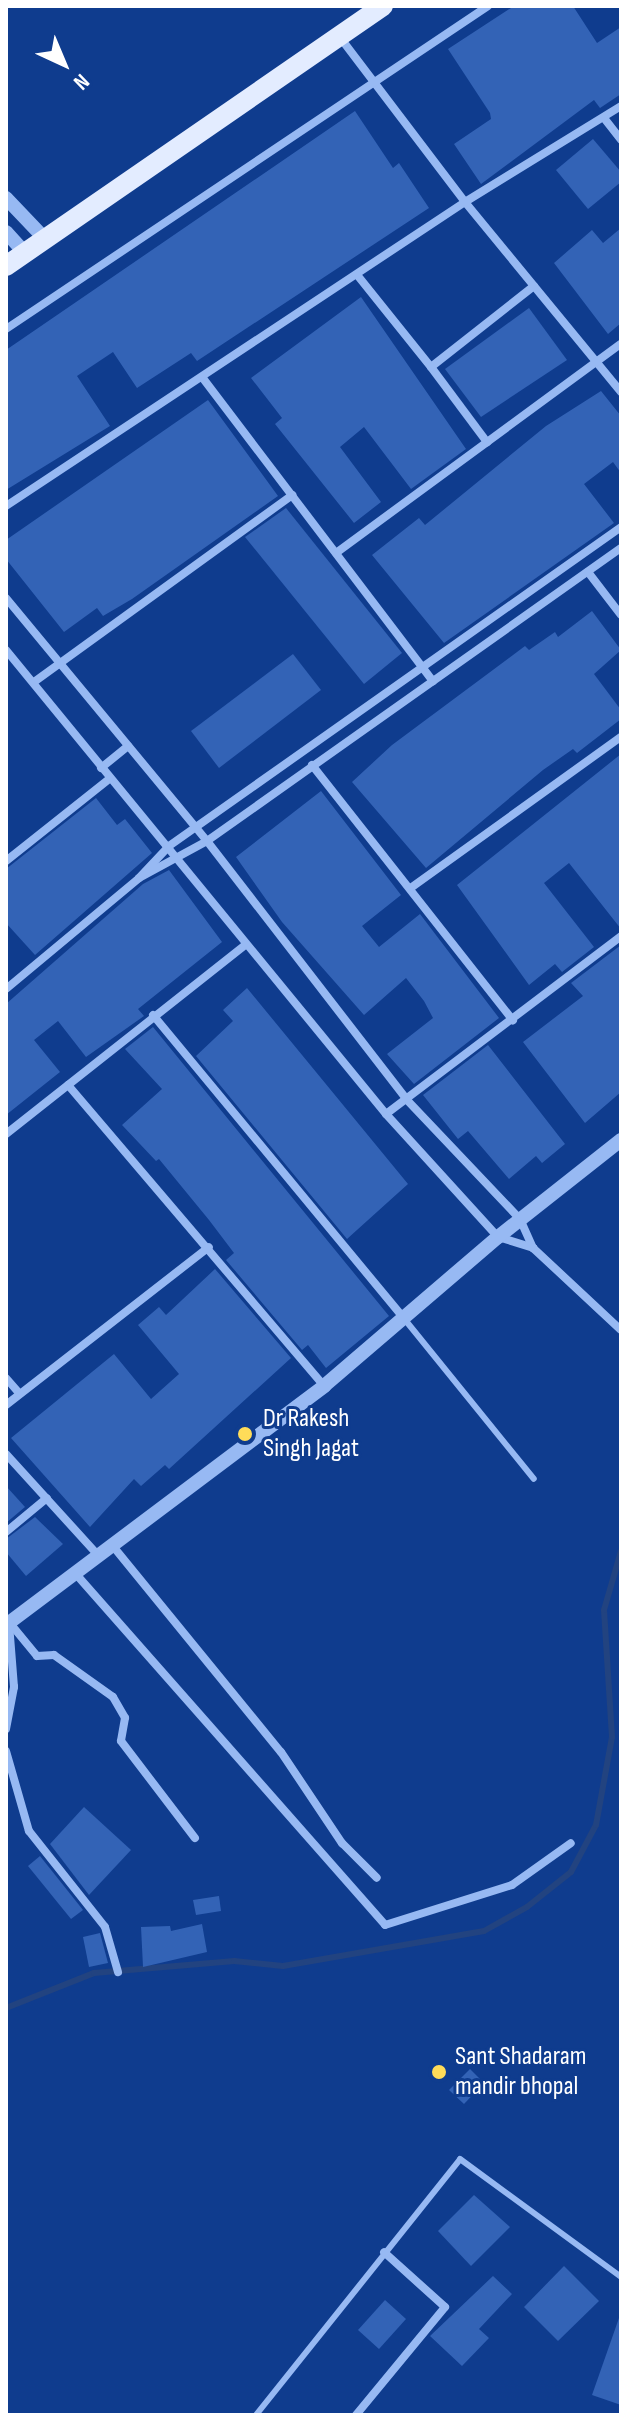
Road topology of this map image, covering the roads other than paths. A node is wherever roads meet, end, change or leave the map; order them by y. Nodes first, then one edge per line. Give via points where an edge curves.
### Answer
1 (369, 6) edge
2 (383, 6) edge
3 (488, 6) edge
4 (339, 36) junction
5 (371, 82) junction
6 (621, 106) edge
7 (604, 118) junction
8 (621, 140) edge
9 (6, 198) edge
10 (465, 202) junction
11 (41, 235) junction
12 (14, 245) edge
13 (6, 266) edge
14 (358, 276) junction
15 (534, 286) junction
16 (6, 329) edge
17 (621, 344) edge
18 (596, 362) junction
19 (431, 367) junction
20 (202, 377) junction
21 (621, 392) edge
22 (487, 442) junction
23 (292, 495) junction
24 (6, 506) edge
25 (621, 527) edge
26 (621, 548) edge
27 (336, 553) junction
28 (588, 572) junction
29 (6, 598) edge
30 (621, 615) edge
31 (6, 650) edge
32 (58, 660) junction
33 (423, 669) junction
34 (433, 681) junction
35 (34, 682) junction
36 (621, 737) edge
37 (128, 746) junction
38 (312, 765) junction
39 (101, 768) junction
40 (109, 779) junction
41 (195, 828) junction
42 (207, 841) junction
43 (169, 846) junction
44 (179, 859) junction
45 (6, 861) edge
46 (139, 878) junction
47 (412, 887) junction
48 (621, 936) edge
49 (245, 945) junction
50 (6, 989) edge
51 (153, 1015) junction
52 (513, 1020) junction
53 (68, 1085) junction
54 (407, 1100) junction
55 (386, 1114) junction
56 (6, 1134) edge
57 (621, 1140) edge
58 (520, 1219) junction
59 (498, 1237) junction
60 (209, 1247) junction
61 (533, 1248) junction
62 (406, 1321) junction
63 (621, 1330) edge
64 (6, 1378) edge
65 (324, 1386) junction
66 (19, 1393) junction
67 (6, 1405) edge
68 (6, 1454) edge
69 (534, 1479) dead end
70 (47, 1498) junction
71 (6, 1532) edge
72 (112, 1545) junction
73 (98, 1555) junction
74 (75, 1573) junction
75 (7, 1622) edge
76 (6, 1729) edge
77 (6, 1751) edge
78 (195, 1838) dead end
79 (571, 1843) dead end
80 (377, 1878) dead end
81 (118, 1972) dead end
82 (384, 2252) junction
83 (621, 2277) edge
84 (256, 2415) edge
85 (356, 2415) edge

1 - 11 main road
2 - 4 main road
3 - 5 street
4 - 5 street
4 - 11 main road
5 - 10 street
5 - 16 street
6 - 7 street
7 - 8 street
7 - 10 street
9 - 11 street
10 - 14 street
10 - 15 street
11 - 12 main road
12 - 13 main road
14 - 19 street
14 - 20 street
15 - 18 street
15 - 19 street
17 - 18 street
18 - 21 street
18 - 22 street
19 - 22 street
20 - 23 street
20 - 24 street
22 - 27 street
23 - 27 street
23 - 32 street
25 - 33 street
26 - 28 street
27 - 33 street
28 - 30 street
28 - 34 street
29 - 32 street
31 - 35 street
32 - 35 street
32 - 37 street
33 - 34 street
33 - 41 street
34 - 38 street
35 - 39 street
36 - 47 street
37 - 39 street
37 - 41 street
38 - 42 street
38 - 47 street
39 - 40 street
40 - 43 street
40 - 45 street
41 - 42 street
41 - 43 street
42 - 44 street
42 - 54 street
43 - 44 street
43 - 46 street
44 - 46 street
44 - 49 street
46 - 50 street
47 - 52 street
48 - 52 street
49 - 51 street
49 - 55 street
51 - 53 street
51 - 62 street
52 - 54 street
53 - 56 street
53 - 60 street
54 - 55 street
54 - 58 street
55 - 59 street
57 - 58 street
58 - 59 street
58 - 61 street
59 - 61 street
59 - 62 street
60 - 65 street
60 - 66 street
61 - 63 street
62 - 65 street
62 - 69 lane
64 - 66 street
65 - 72 street
66 - 67 street
68 - 70 street
70 - 71 street
70 - 73 street
72 - 73 street
72 - 80 street via 281,1752 342,1843
73 - 74 street
74 - 75 street
74 - 79 street via 385,1925 512,1885
75 - 76 street via 14,1687
75 - 78 street via 37,1656 54,1655 113,1697 125,1718 121,1741
77 - 81 street via 29,1831 105,1927
82 - 83 lane via 460,2159
82 - 84 lane
82 - 85 street via 445,2307

